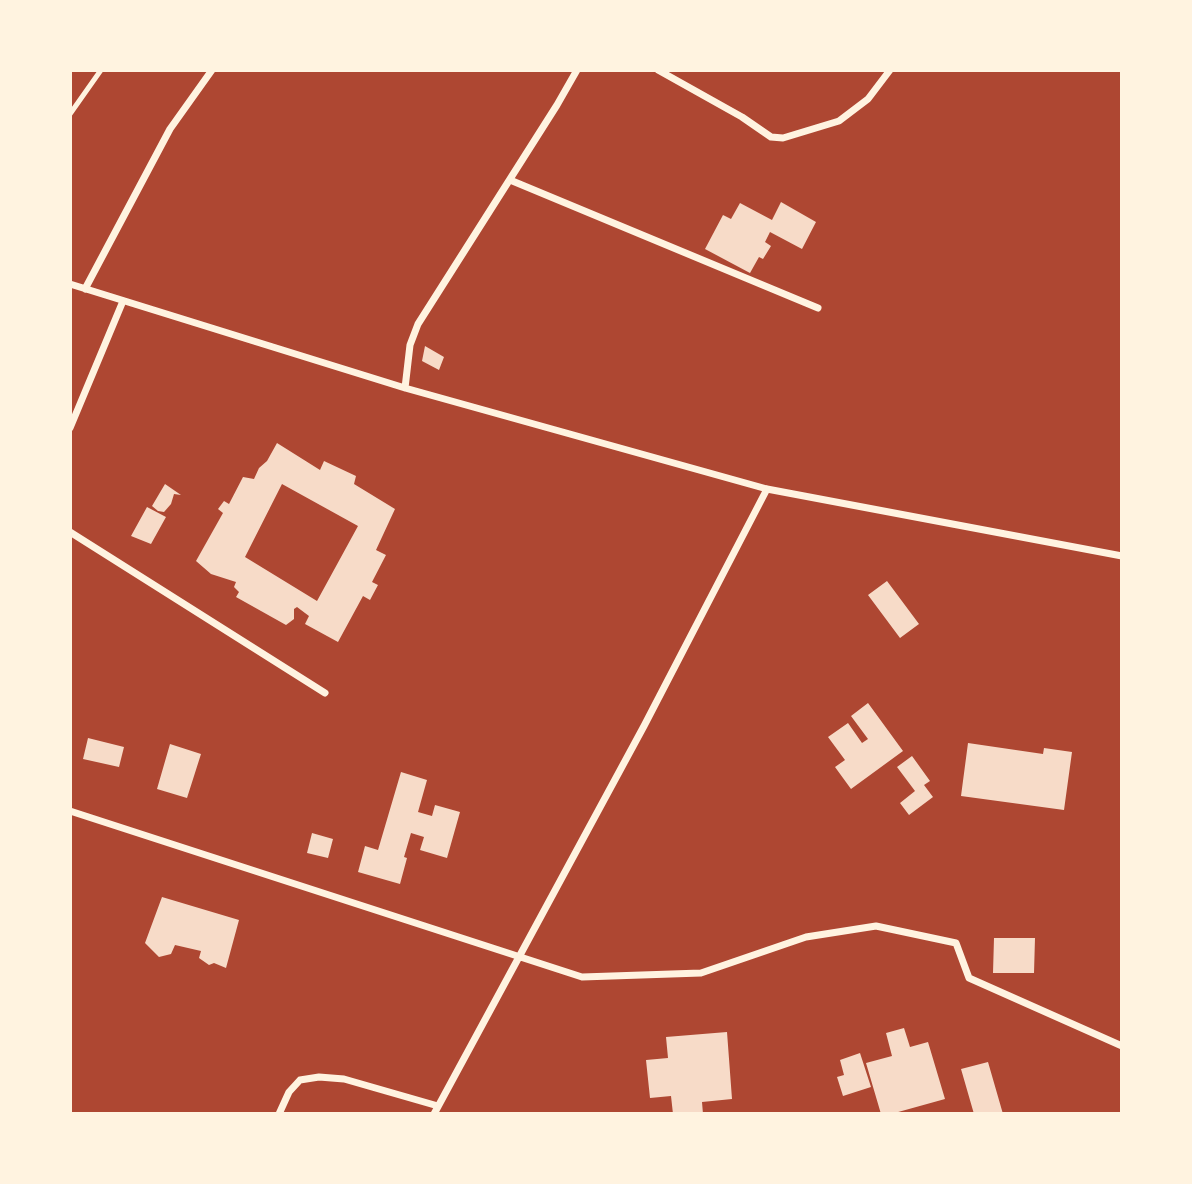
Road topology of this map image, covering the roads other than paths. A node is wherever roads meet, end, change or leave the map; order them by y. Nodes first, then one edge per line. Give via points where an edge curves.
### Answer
1 (101, 70) edge
2 (212, 70) edge
3 (577, 70) edge
4 (658, 70) edge
5 (890, 70) edge
6 (70, 114) edge
7 (510, 180) junction
8 (70, 285) edge
9 (85, 289) junction
10 (123, 300) junction
11 (818, 308) dead end
12 (405, 388) junction
13 (70, 428) edge
14 (767, 489) junction
15 (70, 532) edge
16 (1122, 556) edge
17 (325, 693) dead end
18 (70, 811) edge
19 (518, 955) junction
20 (1122, 1046) edge
21 (438, 1106) junction
22 (279, 1114) edge
23 (434, 1114) edge

1 - 6 lane
2 - 9 street via 170,129
3 - 7 street
4 - 5 street via 771,137 783,138 839,121 868,99
7 - 11 street
7 - 12 street via 418,324 410,345
8 - 9 street
9 - 10 street
10 - 12 street
10 - 13 street
12 - 14 street
14 - 16 street
14 - 19 street
15 - 17 street
18 - 19 street
19 - 20 street via 582,977 701,973 806,937 876,926 956,943 969,978
19 - 21 street
21 - 22 street via 344,1079 319,1077 300,1080
21 - 23 street

